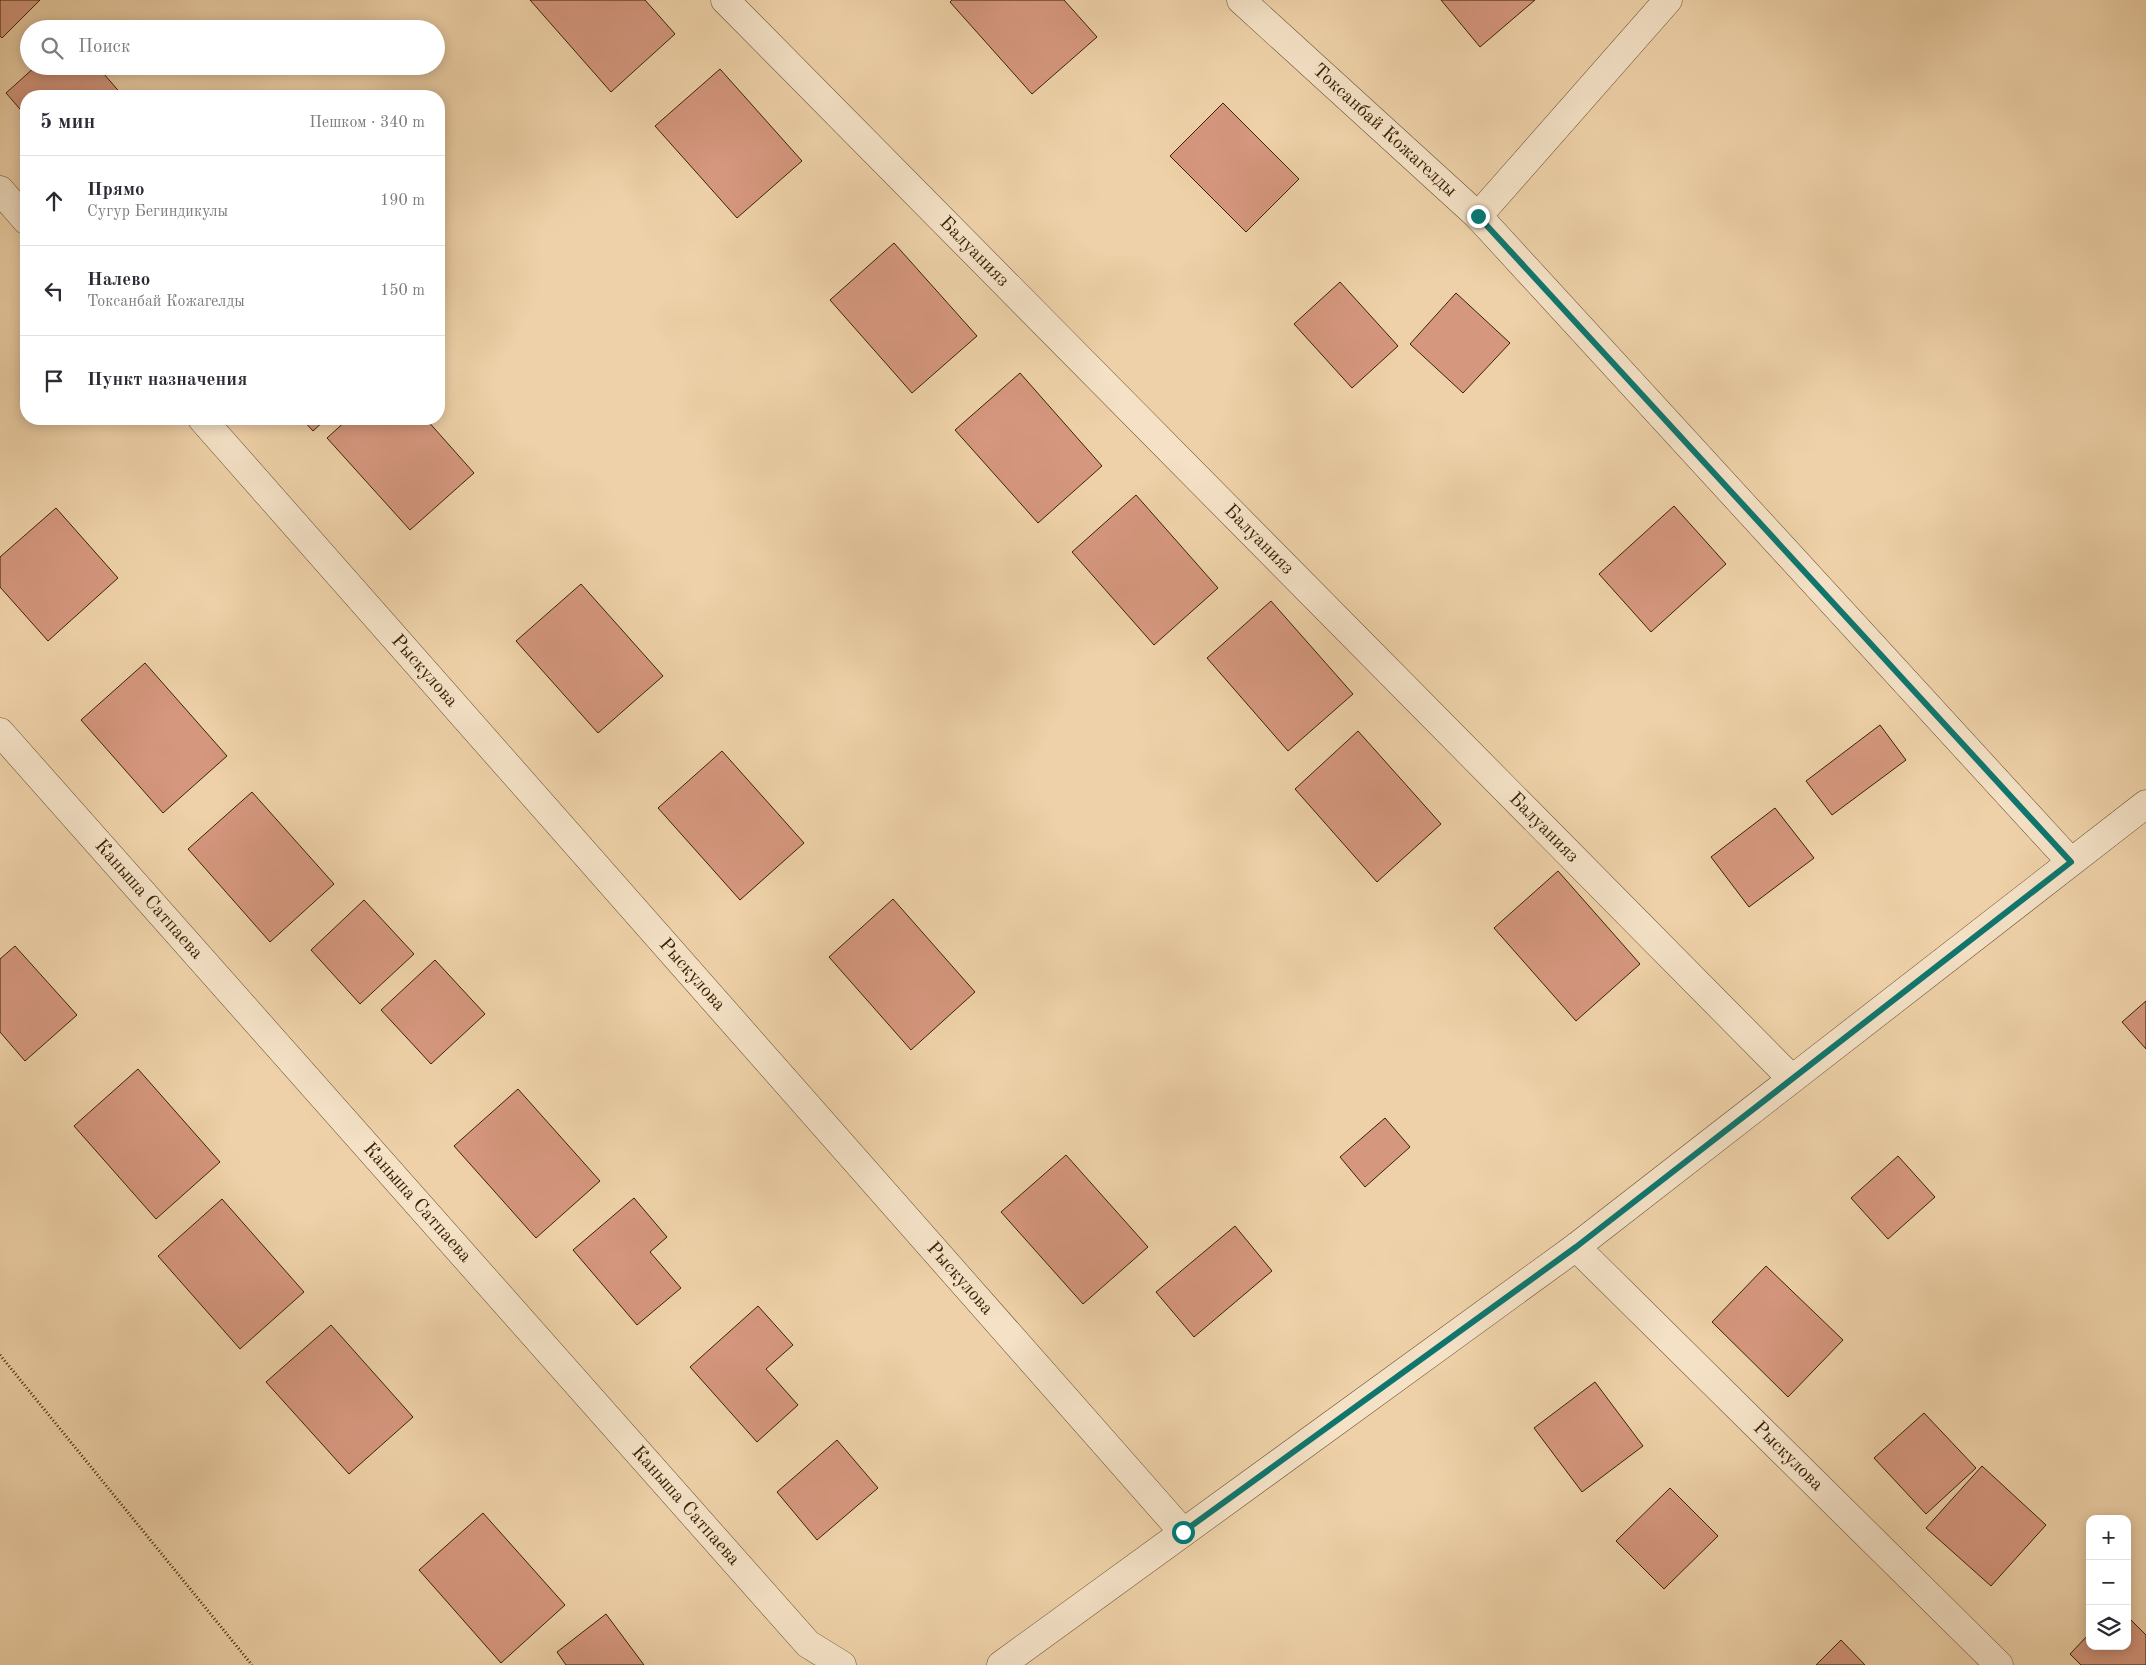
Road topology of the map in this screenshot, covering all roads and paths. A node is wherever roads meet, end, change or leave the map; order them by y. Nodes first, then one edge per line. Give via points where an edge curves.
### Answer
1 (725, 0) edge
2 (1241, 0) edge
3 (1668, 0) edge
4 (0, 190) edge
5 (20, 213) edge
6 (1478, 216) junction
7 (207, 425) edge
8 (0, 732) edge
9 (2146, 804) edge
10 (2071, 862) junction
11 (1792, 1079) junction
12 (1576, 1247) junction
13 (0, 1355) edge
14 (1183, 1532) junction
15 (252, 1665) edge
16 (842, 1665) edge
17 (1001, 1665) edge
18 (1999, 1665) edge

1 - 11 street, Балуанияз
2 - 6 street, Токсанбай Кожагелды
3 - 6 street
4 - 5 street
6 - 10 street, Токсанбай Кожагелды
7 - 14 street, Рыскулова
8 - 16 street, Каныша Сатпаева via 808,1644
9 - 10 street
10 - 11 street
11 - 12 street
12 - 14 street
12 - 18 street, Рыскулова
13 - 15 path
14 - 17 street

